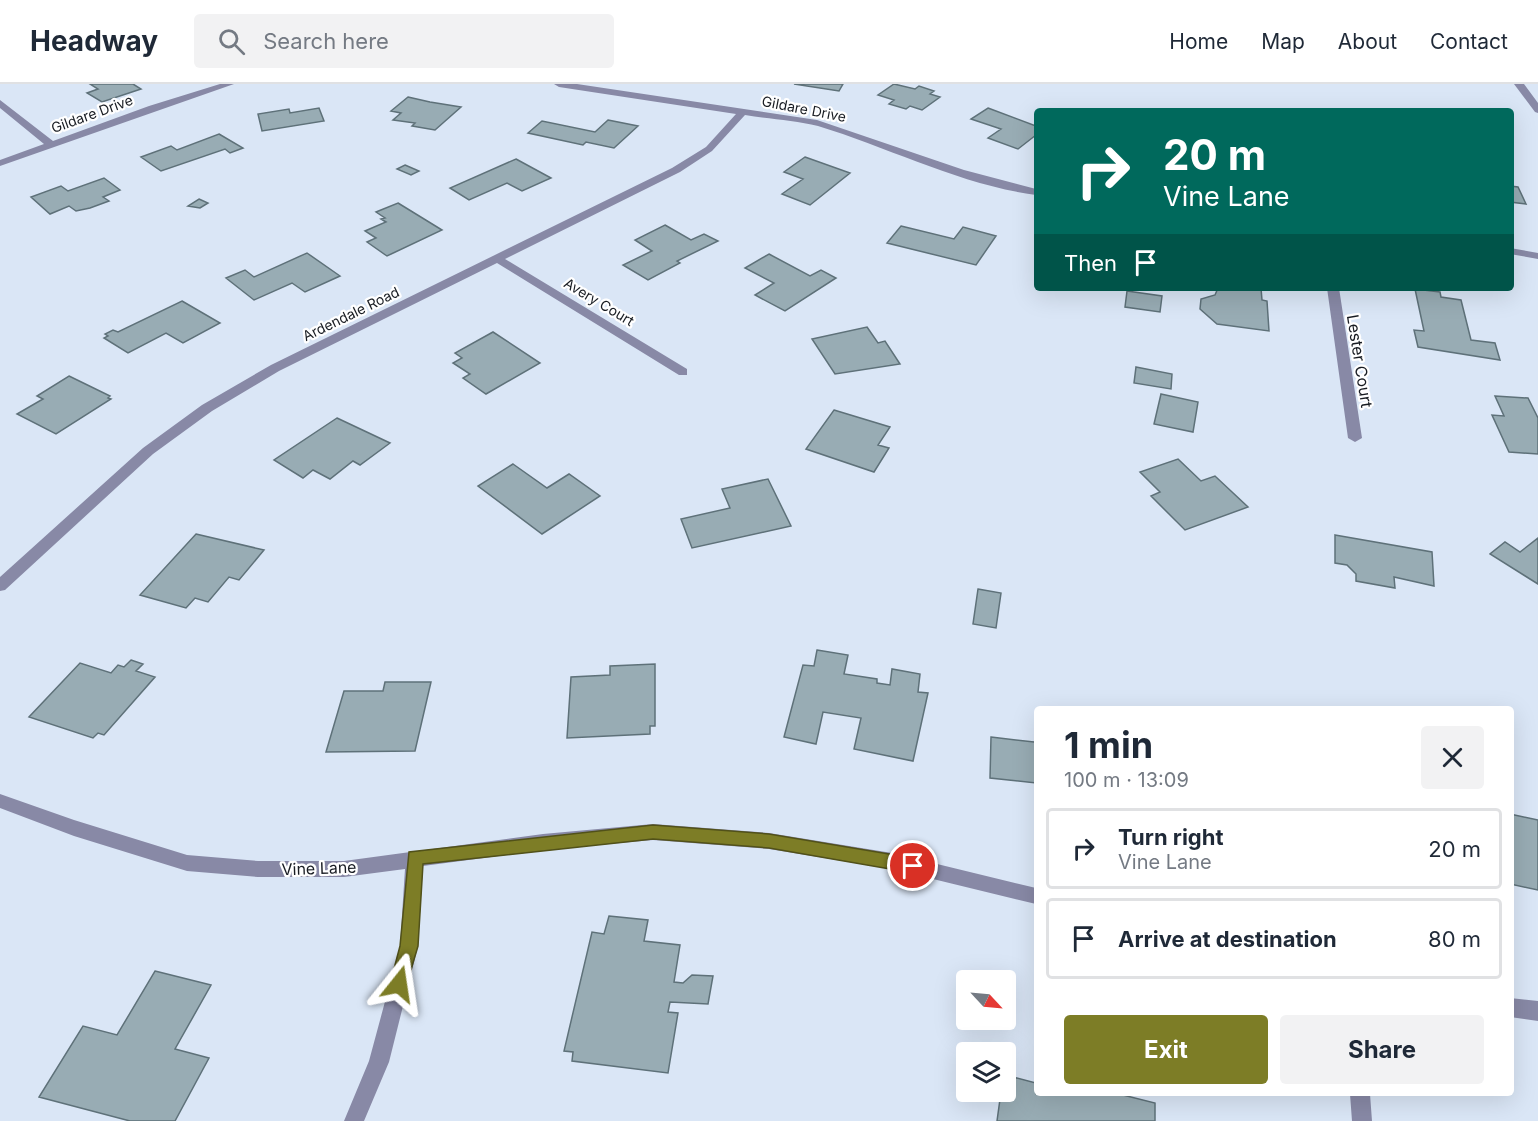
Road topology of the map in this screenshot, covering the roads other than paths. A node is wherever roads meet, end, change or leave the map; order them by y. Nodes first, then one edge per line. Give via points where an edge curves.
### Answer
1 (230, 84) edge
2 (560, 84) edge
3 (1519, 84) edge
4 (0, 103) edge
5 (1538, 110) edge
6 (743, 112) junction
7 (51, 144) junction
8 (0, 163) edge
9 (1034, 192) edge
10 (1514, 252) edge
11 (1538, 256) edge
12 (498, 259) junction
13 (1333, 291) edge
14 (684, 372) dead end
15 (1355, 438) dead end
16 (0, 586) edge
17 (0, 801) edge
18 (415, 858) junction
19 (1034, 896) edge
20 (1514, 1008) edge
21 (1538, 1011) edge
22 (1360, 1096) edge
23 (354, 1121) edge
24 (1362, 1121) edge

1 - 7 street, Gildare Drive
2 - 6 street, Gildare Drive
3 - 5 street
4 - 7 street
6 - 9 street, Gildare Drive via 816,123 971,176
6 - 12 street, Ardendale Road via 709,149 676,170
7 - 8 street, Gildare Drive
10 - 11 street
12 - 14 street, Avery Court
12 - 16 street, Ardendale Road via 275,368 207,408 148,451
13 - 15 street, Lester Court
17 - 18 street, Vine Lane via 187,863 258,869 344,869
18 - 19 street, Vine Lane via 653,832 769,841 892,861
18 - 23 street via 409,946 379,1062
20 - 21 street
22 - 24 street

